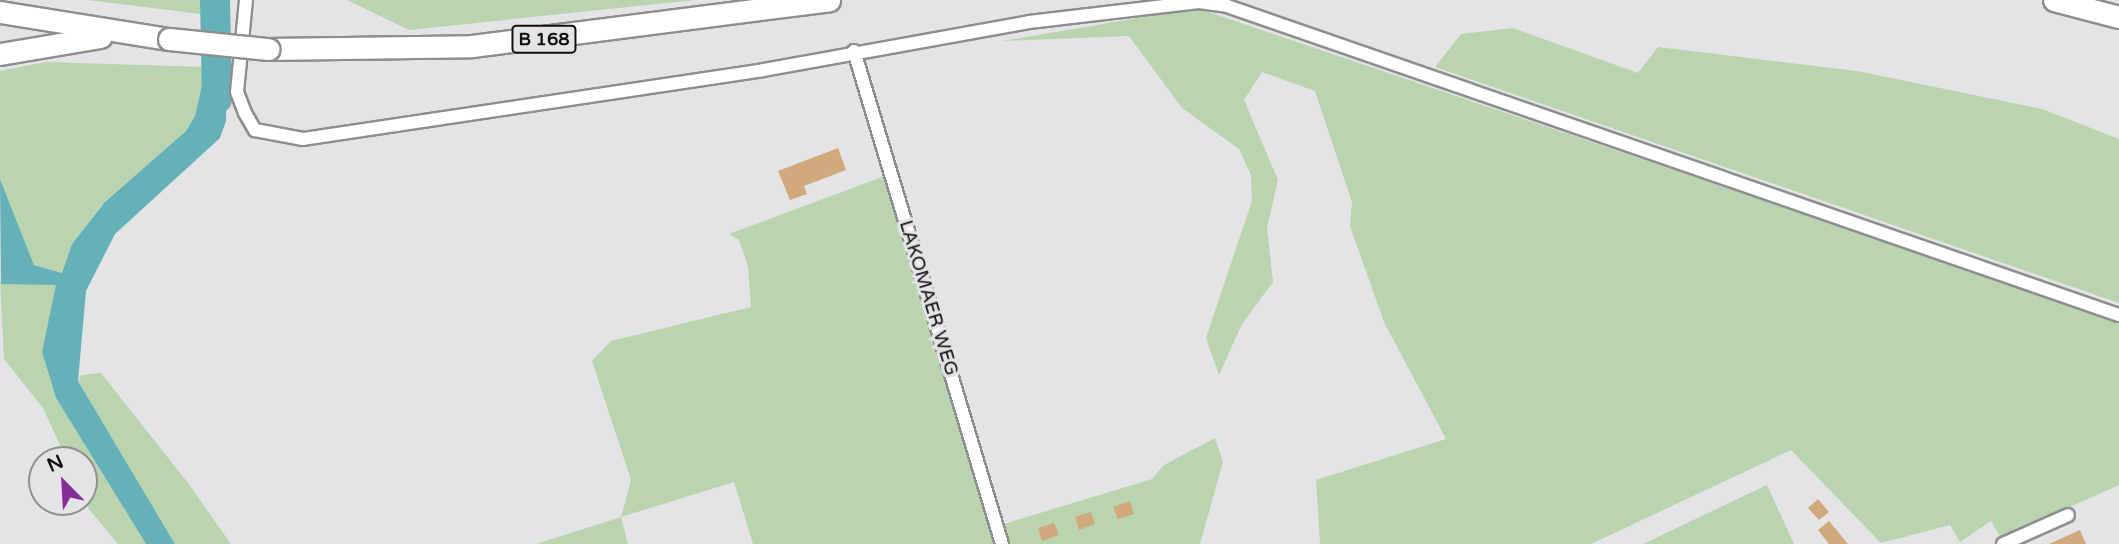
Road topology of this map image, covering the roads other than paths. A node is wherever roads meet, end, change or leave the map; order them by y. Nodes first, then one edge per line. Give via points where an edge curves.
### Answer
1 (19, 0) edge
2 (247, 0) edge
3 (829, 0) edge
4 (2054, 0) edge
5 (0, 12) edge
6 (2119, 17) edge
7 (73, 26) junction
8 (124, 34) junction
9 (854, 51) junction
10 (0, 54) edge
11 (2119, 316) edge
12 (2068, 515) dead end
13 (1002, 544) edge
14 (2003, 544) edge

1 - 7 main road, B 168
2 - 9 street via 237,92 255,130 293,139 764,70
3 - 8 main road, B 168, bridge via 472,46 268,49
4 - 6 main road
5 - 7 main road, B 168
7 - 8 main road, B 168
8 - 10 main road
9 - 11 street via 1108,12 1199,2 1227,6
9 - 13 street, LAKOMAER WEG
12 - 14 street

